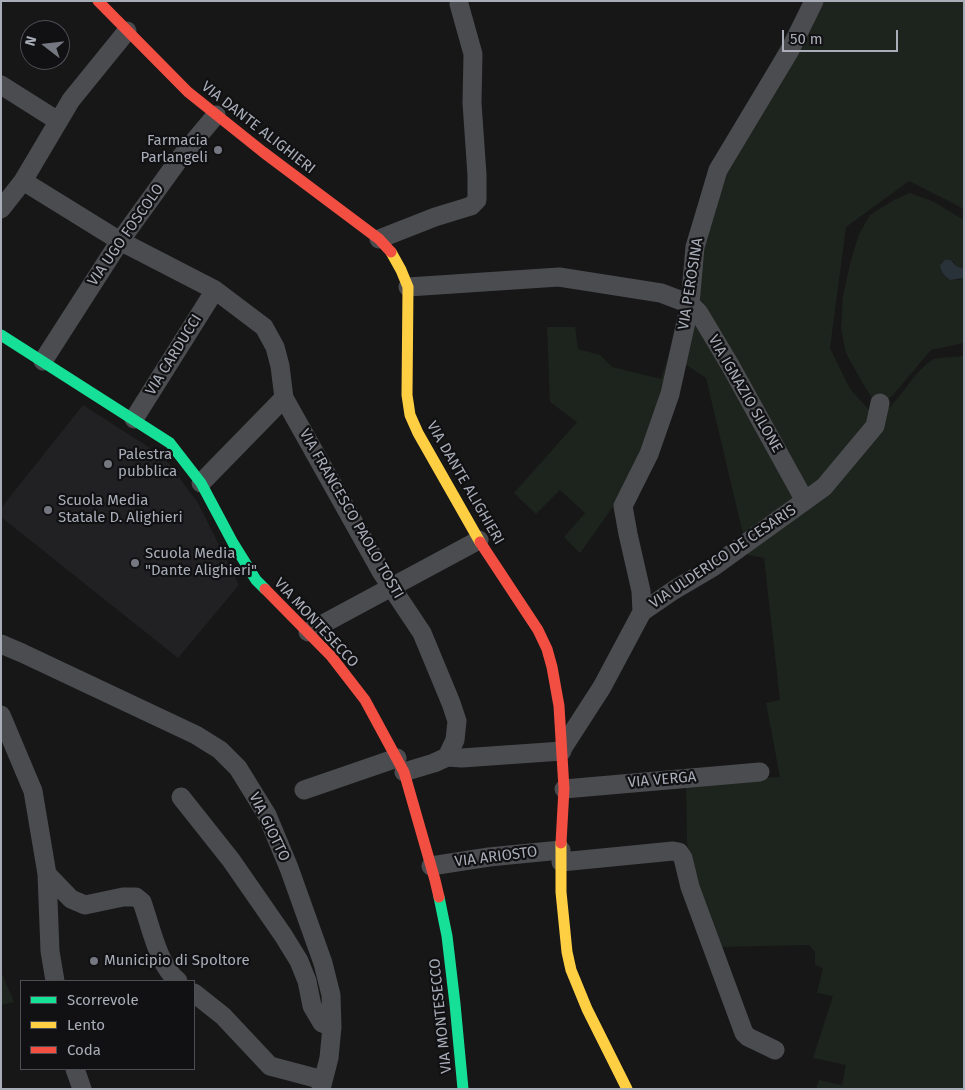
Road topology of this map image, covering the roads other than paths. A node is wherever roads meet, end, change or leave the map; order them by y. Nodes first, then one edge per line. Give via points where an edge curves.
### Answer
1 (98, 1) edge
2 (814, 1) edge
3 (459, 4) dead end
4 (127, 31) junction
5 (1, 85) edge
6 (216, 114) junction
7 (58, 121) junction
8 (23, 181) junction
9 (1, 209) edge
10 (379, 239) junction
11 (120, 241) junction
12 (408, 287) junction
13 (215, 290) junction
14 (690, 304) junction
15 (1, 336) edge
16 (43, 361) junction
17 (284, 398) junction
18 (880, 403) dead end
19 (134, 419) junction
20 (201, 483) junction
21 (805, 501) junction
22 (479, 540) junction
23 (392, 588) junction
24 (642, 612) junction
25 (308, 632) junction
26 (3, 646) edge
27 (1, 715) edge
28 (562, 750) junction
29 (447, 756) junction
30 (401, 765) junction
31 (760, 772) dead end
32 (564, 789) junction
33 (304, 790) dead end
34 (181, 797) dead end
35 (561, 856) junction
36 (431, 866) junction
37 (47, 874) junction
38 (175, 978) edge
39 (55, 980) edge
40 (195, 994) edge
41 (332, 1027) junction
42 (775, 1050) dead end
43 (76, 1070) edge
44 (322, 1084) edge
45 (82, 1089) edge
46 (463, 1089) edge
47 (627, 1089) edge

1 - 4 main road, VIA DANTE ALIGHIERI
2 - 14 street, VIA PEROSINA via 790,50 718,170 695,247
3 - 10 street via 472,54 477,200 472,206
4 - 6 main road, VIA DANTE ALIGHIERI via 188,92
4 - 7 street
5 - 7 street
6 - 10 main road, VIA DANTE ALIGHIERI
6 - 11 street, VIA UGO FOSCOLO
7 - 8 street
8 - 9 street
8 - 11 street, VIA FRANCESCO PAOLO TOSTI
10 - 12 main road, VIA DANTE ALIGHIERI via 391,253
11 - 13 street, VIA FRANCESCO PAOLO TOSTI
11 - 16 street, VIA UGO FOSCOLO
12 - 14 street via 559,277 661,293
12 - 22 main road, VIA DANTE ALIGHIERI via 407,395 410,415
13 - 17 street, VIA FRANCESCO PAOLO TOSTI via 264,327 275,347
13 - 19 street, VIA CARDUCCI
14 - 21 street, VIA IGNAZIO SILONE via 699,313 730,365
14 - 24 street, VIA PEROSINA via 670,394 649,454 624,506 641,591
15 - 16 main road, VIA MONTESECCO
16 - 19 main road, VIA MONTESECCO
17 - 20 street
17 - 23 street, VIA FRANCESCO PAOLO TOSTI
18 - 21 street, VIA ULDERICO DE CESARIS via 875,426 824,487
19 - 20 main road, VIA MONTESECCO via 170,443
20 - 25 main road, VIA MONTESECCO via 256,580
21 - 24 street, VIA ULDERICO DE CESARIS via 713,568
22 - 23 street
22 - 28 main road, VIA DANTE ALIGHIERI via 547,649 559,706
23 - 25 street
23 - 29 street, VIA FRANCESCO PAOLO TOSTI via 422,633 456,714 455,740
24 - 28 street, VIA ULDERICO DE CESARIS via 602,687
25 - 30 main road, VIA MONTESECCO via 365,700
26 - 41 street, VIA GIOTTO via 196,734 220,750 238,768 267,815 289,868 332,995
27 - 37 street via 33,791
28 - 29 street via 462,758
28 - 32 main road, VIA DANTE ALIGHIERI
29 - 30 street via 434,764
30 - 33 street
30 - 36 main road, VIA MONTESECCO
31 - 32 street, VIA VERGA
32 - 35 main road, VIA DANTE ALIGHIERI
34 - 41 street via 232,860 283,935 299,961 312,1006 322,1023
35 - 36 street, VIA ARIOSTO via 499,856
35 - 42 street, VIA ARIOSTO via 679,852 684,858 690,887 744,1033
35 - 47 main road, VIA DANTE ALIGHIERI via 563,924 571,970
36 - 46 main road, VIA MONTESECCO via 447,936
37 - 38 street via 71,899 85,905 136,897 142,902 161,960
37 - 39 street via 50,951
40 - 44 street via 223,1016 270,1066
41 - 44 street, VIA GIOTTO
43 - 45 street

